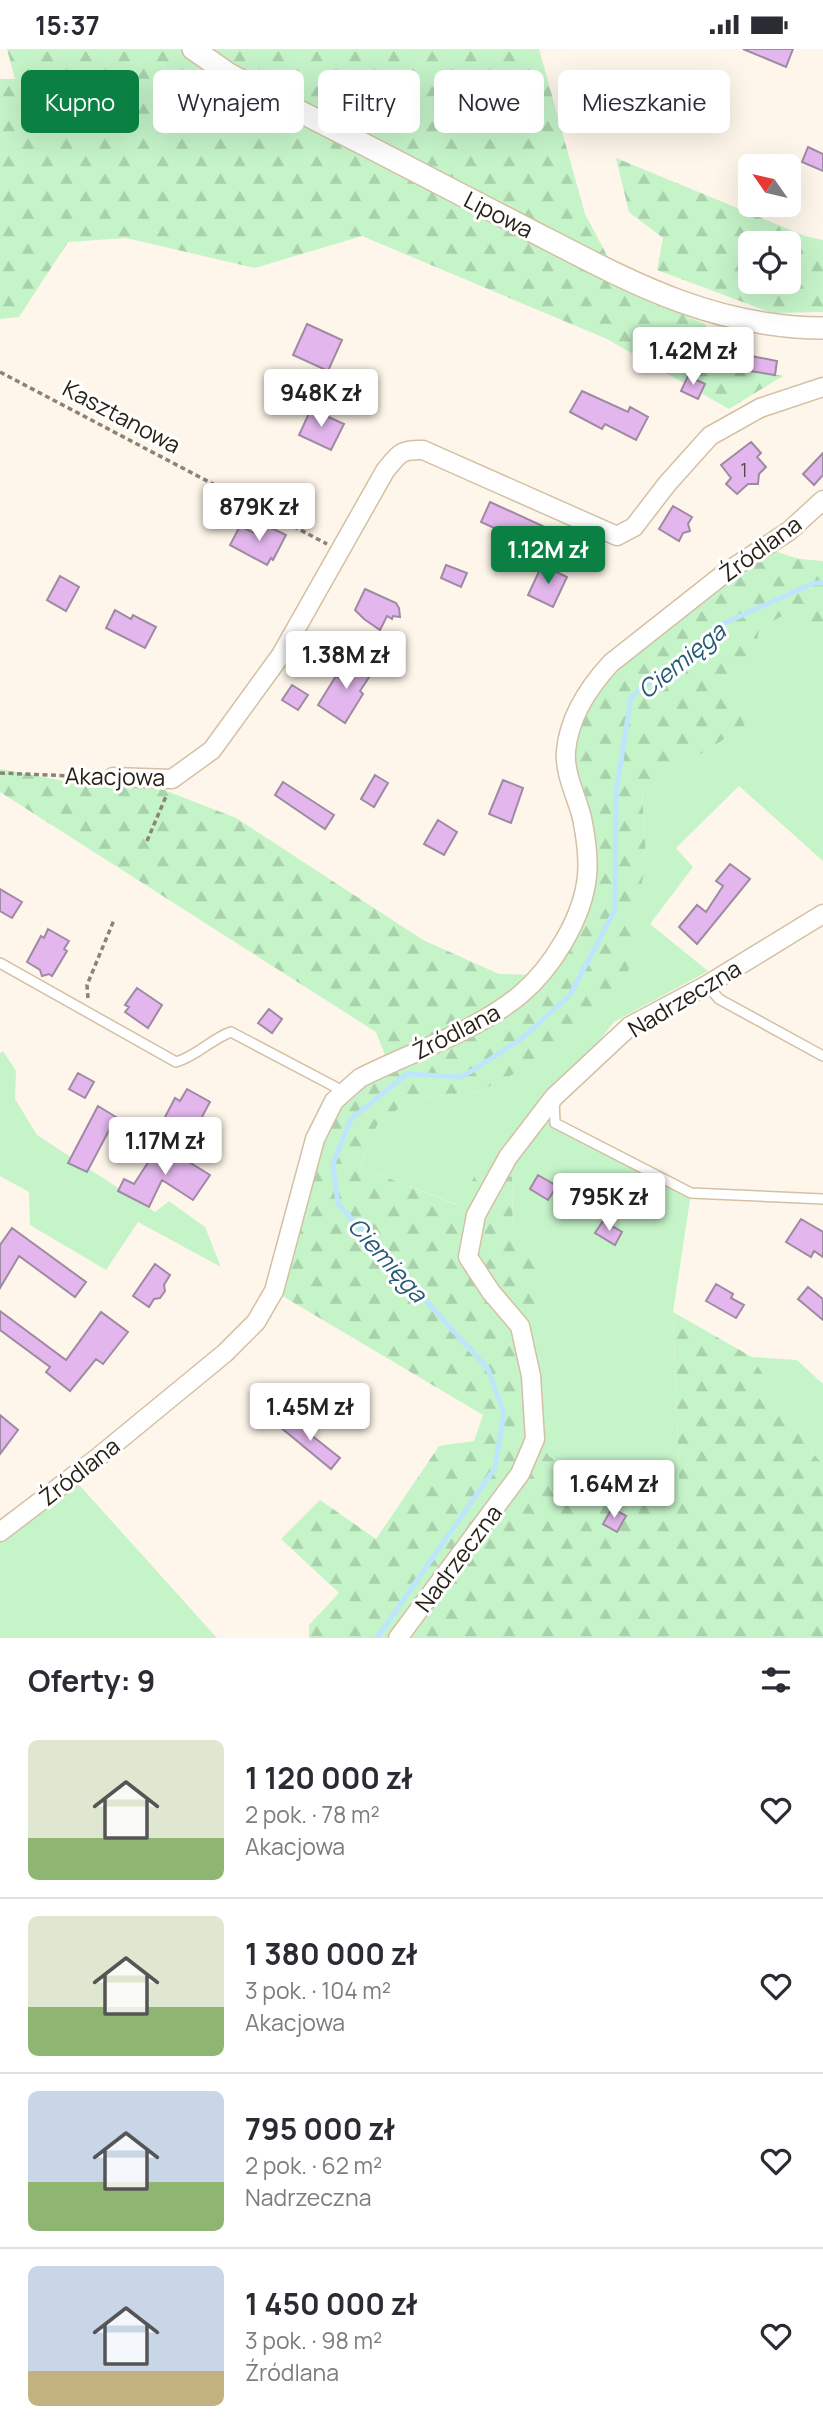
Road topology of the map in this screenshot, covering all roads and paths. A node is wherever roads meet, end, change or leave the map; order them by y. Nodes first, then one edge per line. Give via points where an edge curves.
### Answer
1 (193, 49) edge
2 (823, 328) edge
3 (0, 372) edge
4 (823, 387) edge
5 (823, 500) edge
6 (339, 550) junction
7 (0, 772) edge
8 (113, 777) joint
9 (172, 779) junction
10 (147, 841) dead end
11 (823, 914) edge
12 (114, 920) dead end
13 (0, 963) edge
14 (707, 985) junction
15 (90, 1014) junction
16 (823, 1056) edge
17 (343, 1091) junction
18 (554, 1097) junction
19 (823, 1199) edge
20 (0, 1532) edge
21 (398, 1638) edge

1 - 2 street, Lipowa via 275,99 649,289 725,317
3 - 6 path, Kasztanowa
4 - 6 street, Akacjowa via 760,408 710,436 634,527 617,536 423,450 406,449 385,471
5 - 17 street, Źródlana via 789,531 725,573 611,663 573,717 566,754 588,853 587,877 568,932 539,975 479,1023 360,1078
6 - 9 street, Akacjowa via 281,655 212,750
7 - 8 path, Akacjowa
8 - 9 street, Akacjowa
9 - 10 path
11 - 14 street, Nadrzeczna
12 - 15 path via 87,985
13 - 15 lane
14 - 16 lane via 719,999
14 - 18 street, Nadrzeczna via 630,1026
15 - 17 lane via 176,1062 231,1032
17 - 20 street, Źródlana via 315,1139 274,1291 256,1322 96,1459
18 - 19 lane via 555,1123 691,1193
18 - 21 street, Nadrzeczna via 508,1157 475,1215 468,1257 520,1326 531,1376 535,1439 520,1474

